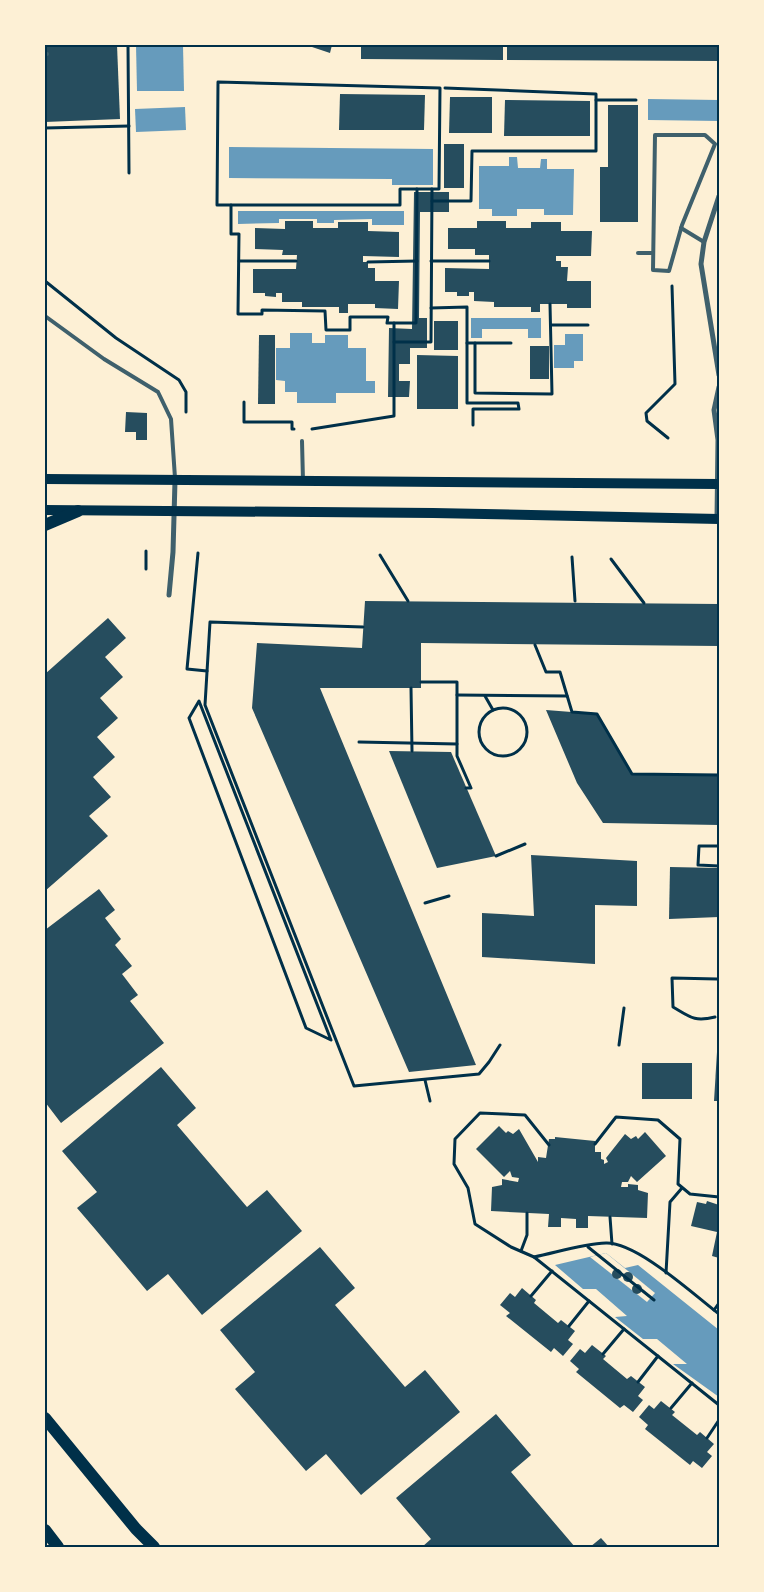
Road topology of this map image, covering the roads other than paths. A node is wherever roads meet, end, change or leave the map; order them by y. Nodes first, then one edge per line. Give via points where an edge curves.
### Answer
1 (719, 196) edge
2 (681, 228) junction
3 (704, 242) junction
4 (638, 253) dead end
5 (653, 253) junction
6 (45, 316) edge
7 (719, 376) edge
8 (719, 388) edge
9 (302, 441) dead end
10 (45, 479) edge
11 (175, 481) junction
12 (302, 481) junction
13 (718, 484) edge
14 (45, 510) edge
15 (78, 511) junction
16 (174, 511) junction
17 (718, 519) edge
18 (45, 525) edge
19 (169, 595) dead end
20 (45, 1418) edge
21 (45, 1530) edge
22 (58, 1547) edge
23 (154, 1547) edge

1 - 3 street
2 - 3 lane
2 - 5 lane via 669,272 653,270
2 - 5 lane via 715,144 705,135 655,135
3 - 7 street via 701,264 704,292
4 - 5 lane
6 - 11 lane via 104,359 158,392 171,419
8 - 13 street via 714,410
9 - 12 lane
10 - 11 main road
11 - 12 main road
11 - 16 street
12 - 13 main road
13 - 17 street
14 - 15 main road
15 - 16 main road
15 - 18 main road
16 - 17 main road
16 - 19 street
20 - 23 main road
21 - 22 main road

